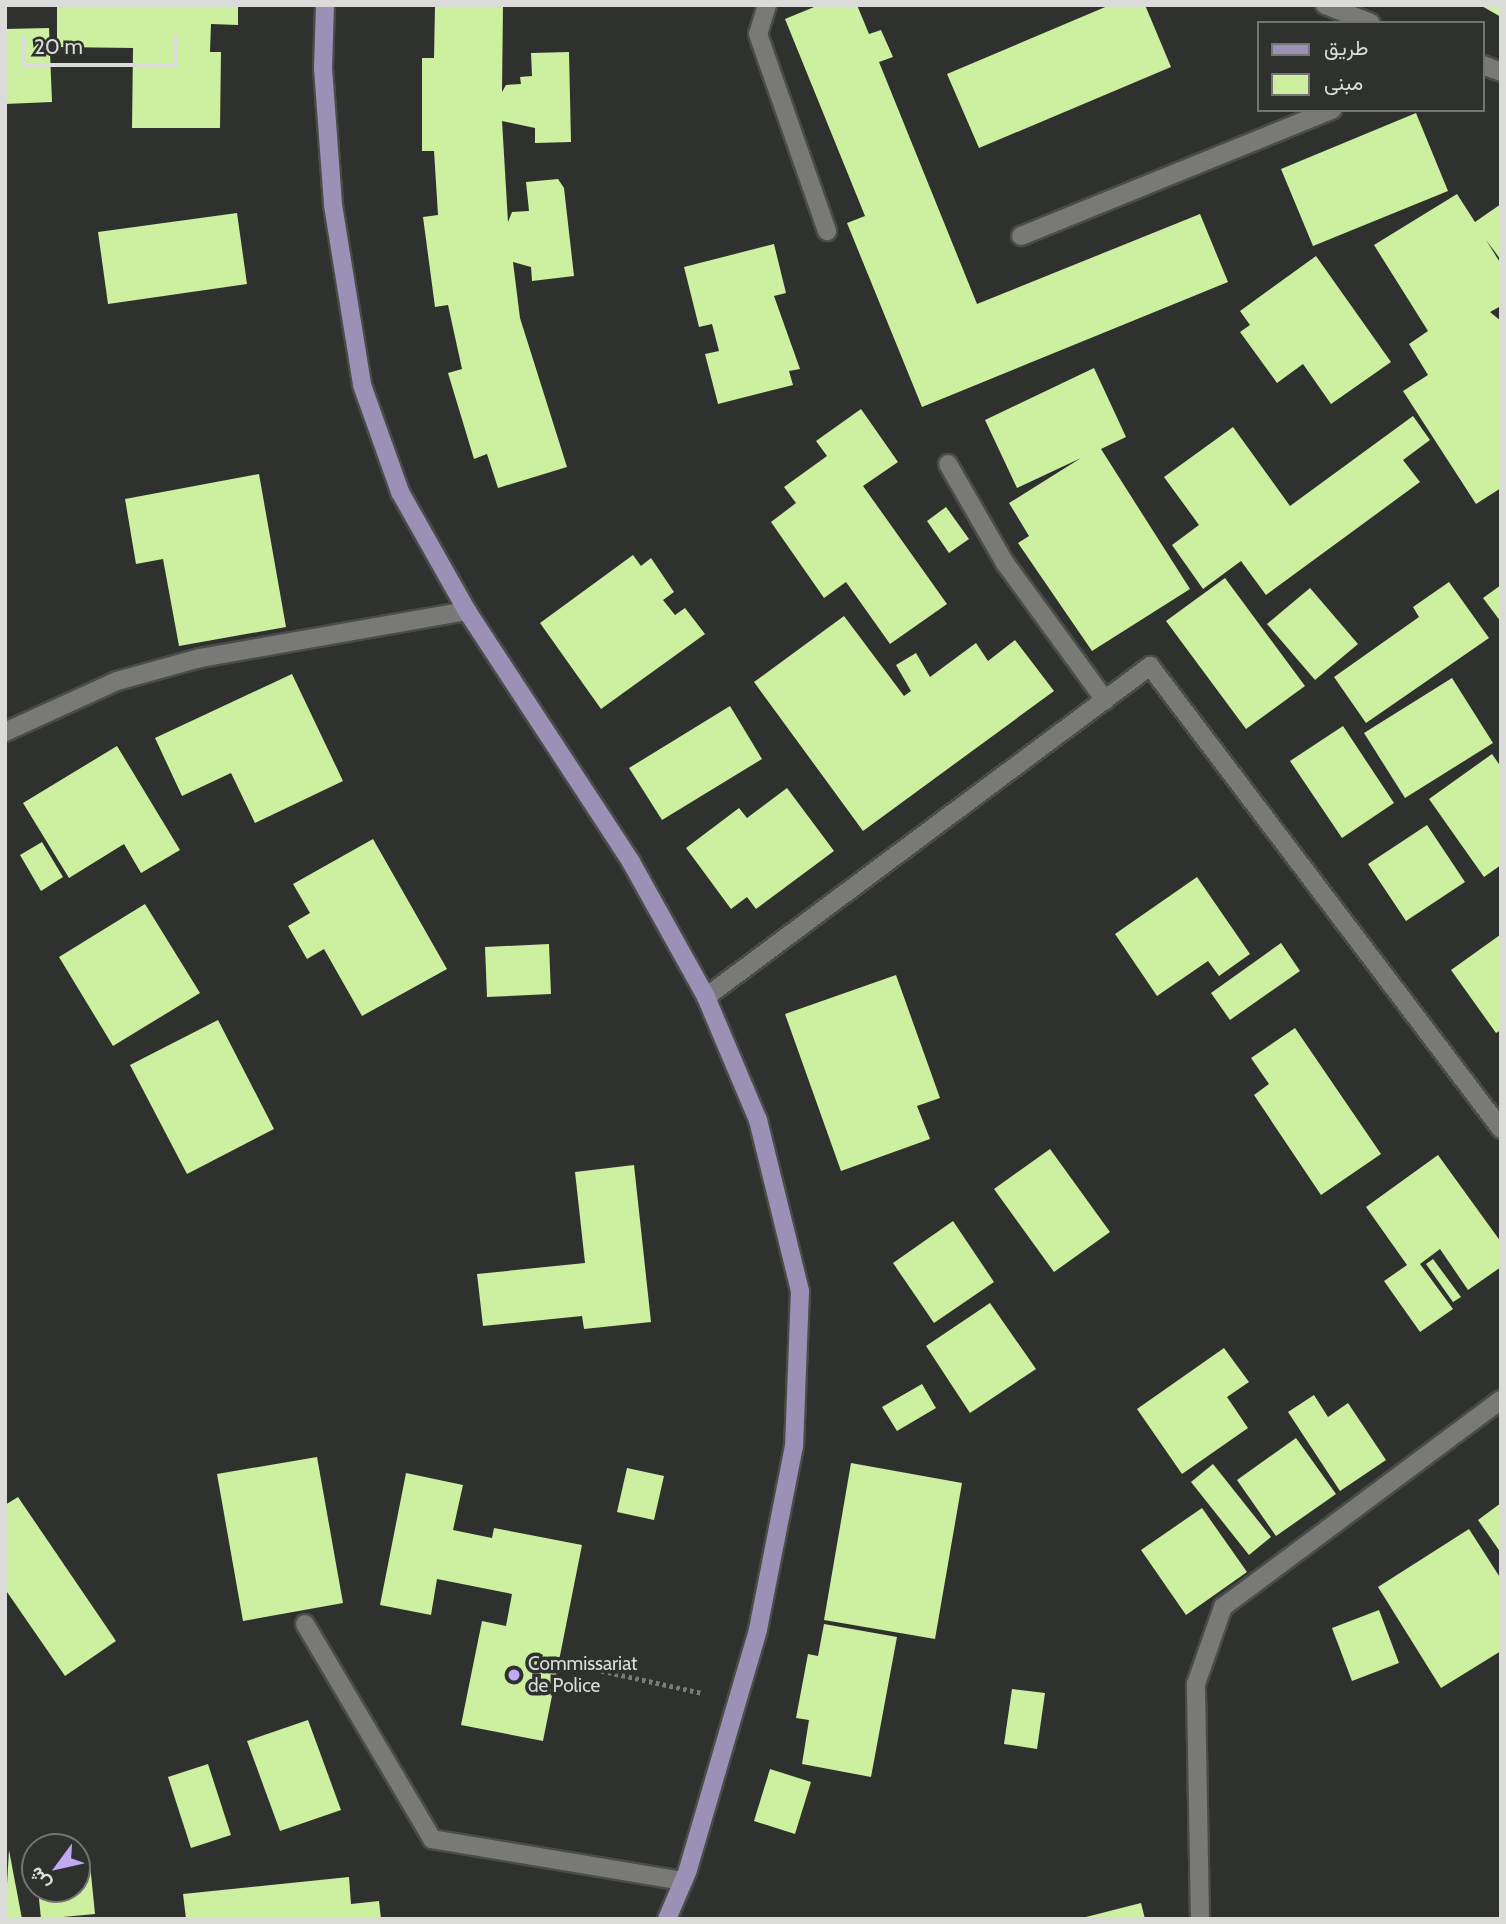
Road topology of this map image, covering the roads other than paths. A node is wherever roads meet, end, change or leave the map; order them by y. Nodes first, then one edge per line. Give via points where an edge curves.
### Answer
1 (325, 5) edge
2 (767, 5) edge
3 (1325, 5) edge
4 (1366, 21) edge
5 (1327, 112) edge
6 (827, 231) dead end
7 (1021, 236) dead end
8 (948, 464) dead end
9 (467, 611) junction
10 (1105, 700) junction
11 (5, 732) edge
12 (706, 997) junction
13 (1501, 1129) edge
14 (1501, 1400) edge
15 (305, 1624) dead end
16 (684, 1881) junction
17 (667, 1919) edge
18 (1200, 1919) edge

1 - 9 main road via 323,68 333,205 362,385 400,492
2 - 6 street via 758,34
3 - 4 street
5 - 7 street
8 - 10 street via 1004,563
9 - 11 street via 200,658 117,681
9 - 12 main road via 631,862
10 - 12 street
10 - 13 street via 1150,666
12 - 16 main road via 758,1121 800,1291 794,1446 737,1700
14 - 18 street via 1223,1607 1196,1684
15 - 16 street via 432,1839
16 - 17 main road

